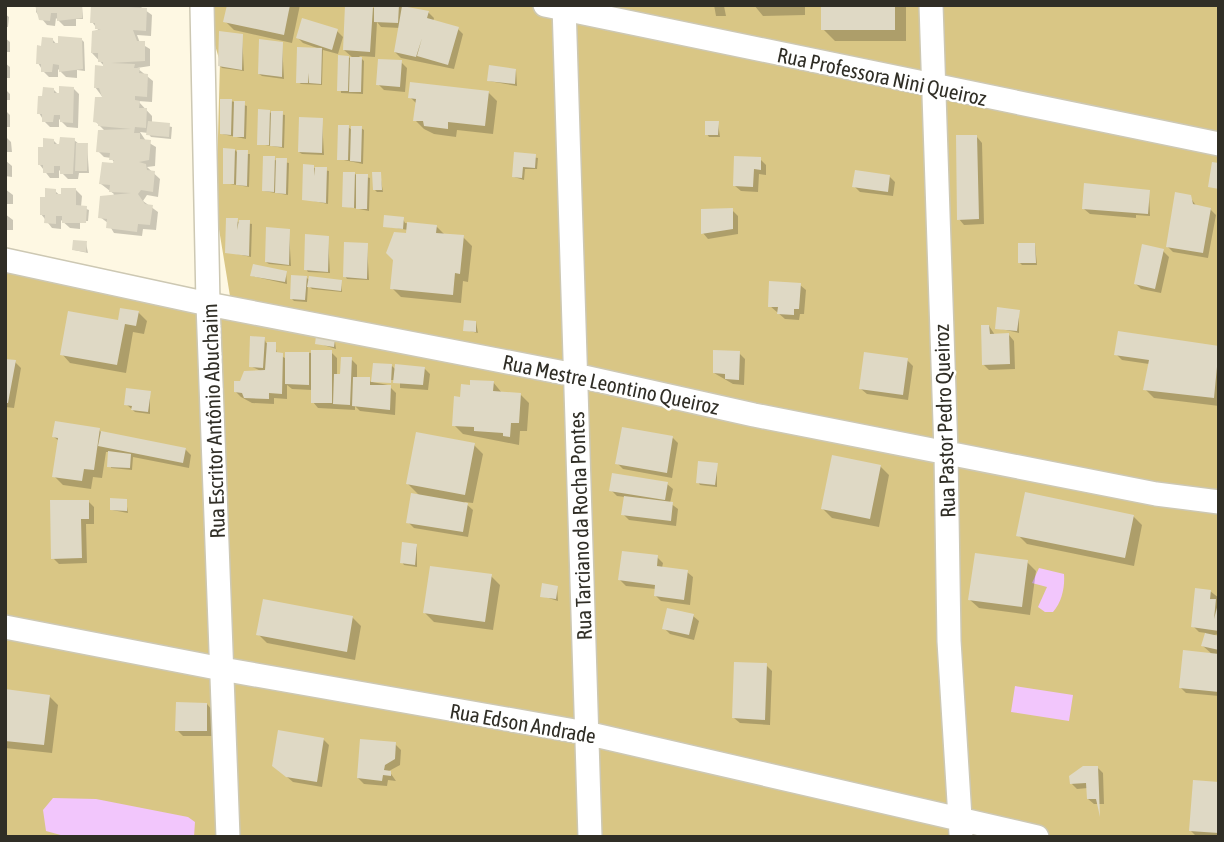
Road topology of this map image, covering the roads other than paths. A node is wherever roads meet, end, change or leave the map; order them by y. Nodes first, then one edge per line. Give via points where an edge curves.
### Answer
1 (202, 5) edge
2 (931, 5) edge
3 (558, 7) edge
4 (934, 87) junction
5 (1219, 144) edge
6 (5, 260) edge
7 (208, 304) junction
8 (575, 375) junction
9 (946, 452) junction
10 (1219, 502) edge
11 (5, 627) edge
12 (222, 669) junction
13 (586, 733) junction
14 (961, 829) edge
15 (228, 837) edge
16 (590, 837) edge
17 (1037, 837) edge

1 - 7 street, Rua Escritor Antônio Abuchaim
2 - 4 street, Rua Pastor Pedro Queiroz
3 - 4 street, Rua Professora Nini Queiroz
3 - 8 street, Rua Tarciano da Rocha Pontes
4 - 5 street, Rua Professora Nini Queiroz
4 - 9 street, Rua Pastor Pedro Queiroz
6 - 7 street, Rua Mestre Leontino Queiroz
7 - 8 street, Rua Mestre Leontino Queiroz
7 - 12 street, Rua Escritor Antônio Abuchaim
8 - 9 street, Rua Mestre Leontino Queiroz
8 - 13 street, Rua Tarciano da Rocha Pontes
9 - 10 street, Rua Mestre Leontino Queiroz
9 - 14 street, Rua Pastor Pedro Queiroz via 948,641
11 - 12 street, Rua Edson Andrade
12 - 13 street, Rua Edson Andrade
12 - 15 street, Rua Escritor Antônio Abuchaim
13 - 14 street, Rua Edson Andrade
13 - 16 street, Rua Tarciano da Rocha Pontes
14 - 17 street, Rua Edson Andrade

